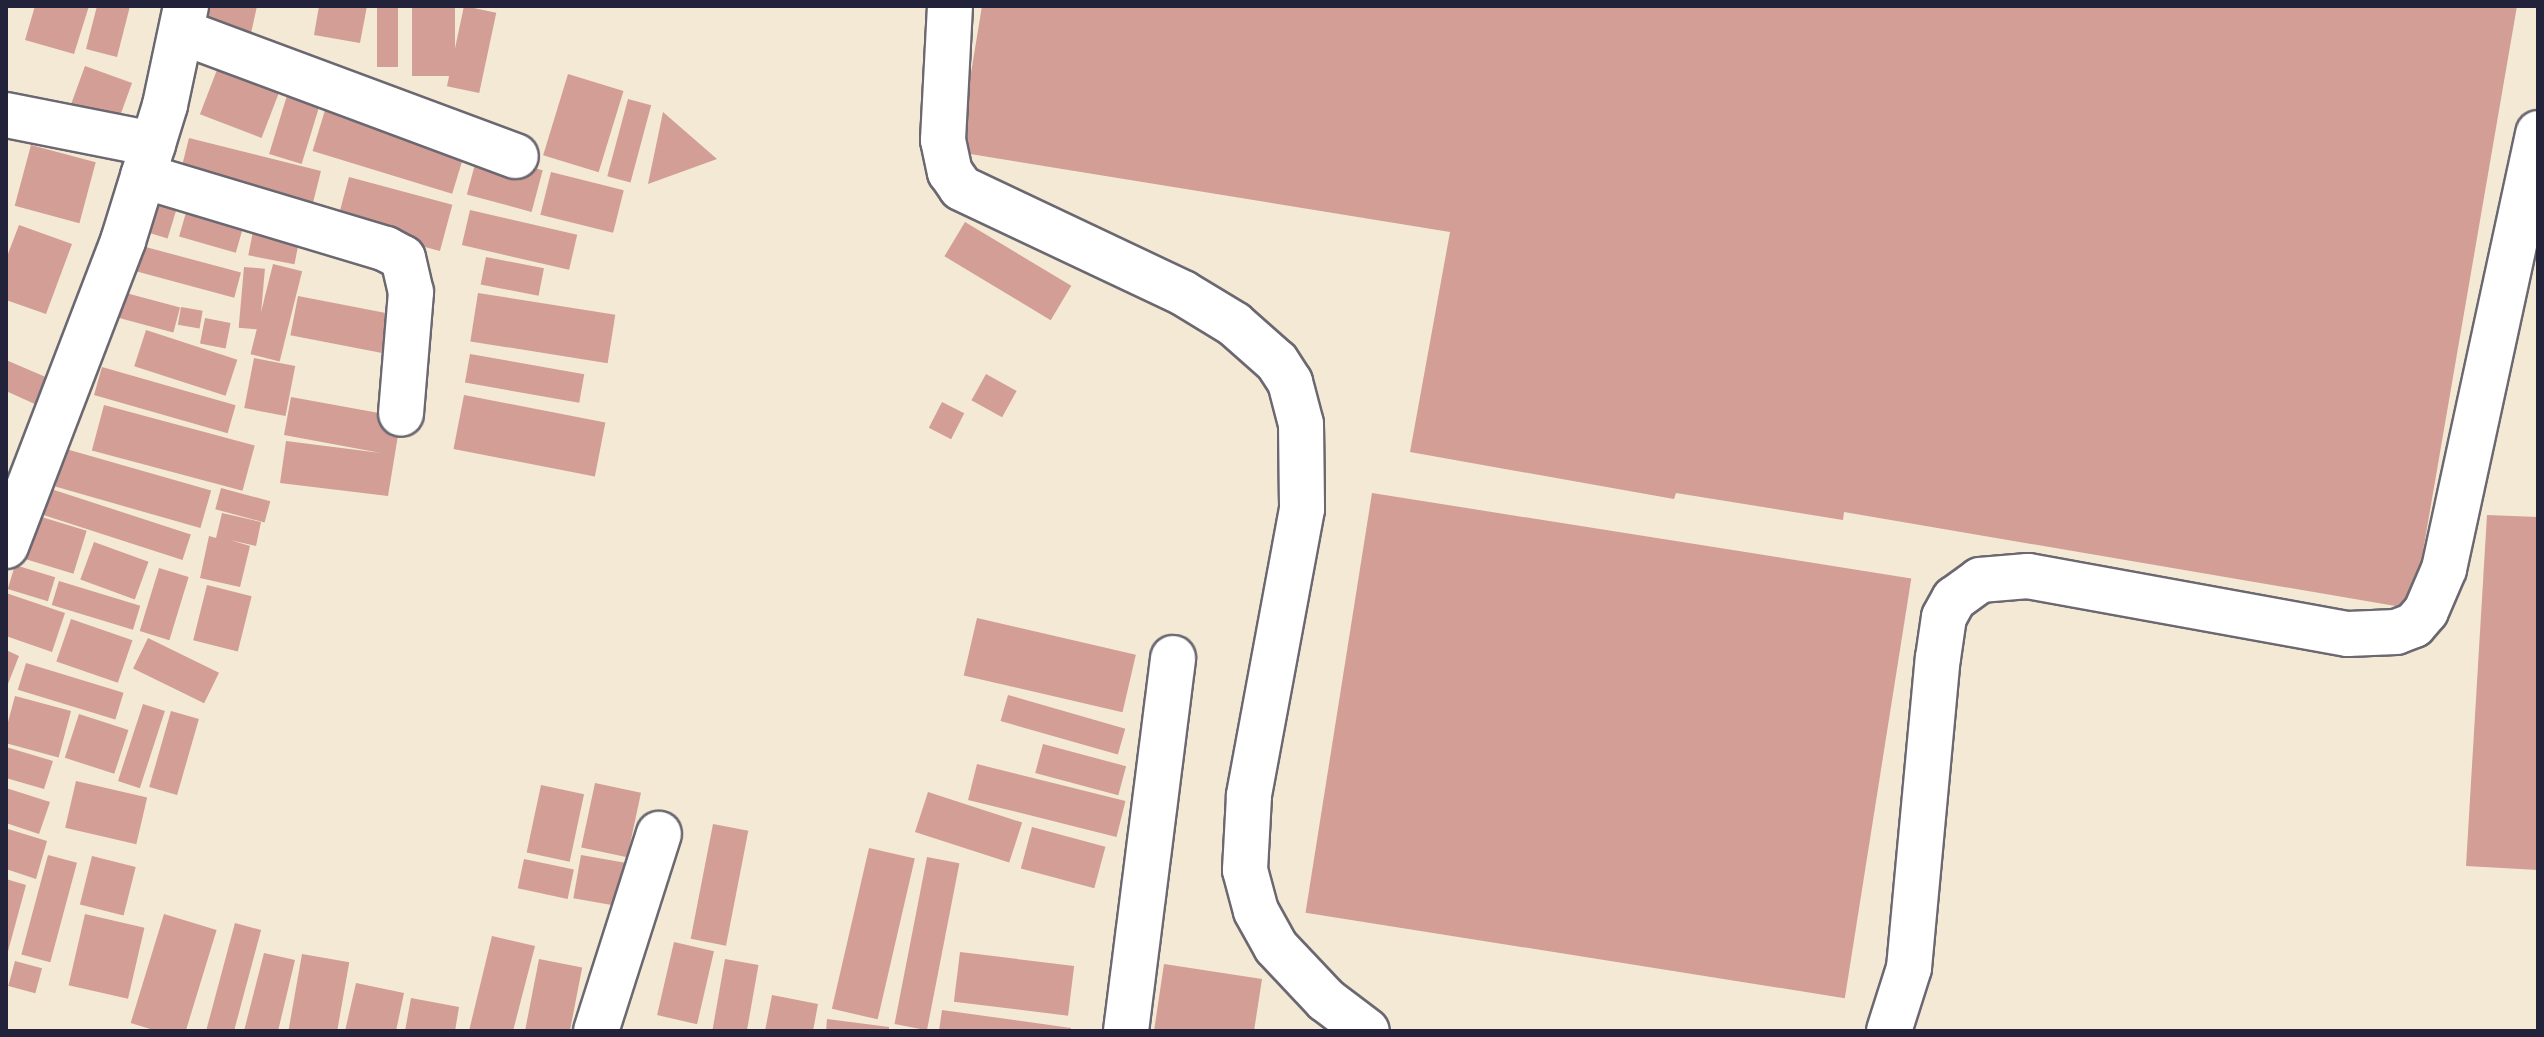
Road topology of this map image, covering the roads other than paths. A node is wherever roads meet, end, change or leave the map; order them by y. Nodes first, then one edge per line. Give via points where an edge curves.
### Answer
1 (950, 6) edge
2 (184, 19) edge
3 (6, 115) edge
4 (2538, 133) edge
5 (516, 156) dead end
6 (148, 160) junction
7 (401, 414) dead end
8 (6, 546) edge
9 (1173, 658) dead end
10 (659, 834) dead end
11 (596, 1031) edge
12 (1126, 1031) edge
13 (1367, 1031) edge
14 (1889, 1031) edge

1 - 13 street via 943,140 950,172 961,188 1183,293 1234,324 1277,362 1290,382 1301,424 1302,509 1249,796 1245,870 1256,911 1276,947 1326,1000
2 - 5 street
2 - 6 street
3 - 6 street
4 - 14 street via 2444,569 2414,625 2396,632 2348,634 2028,576 1980,580 1954,599 1944,617 1938,658 1909,968
6 - 7 street via 403,258 411,292
6 - 8 street via 97,313
9 - 12 street
10 - 11 street

